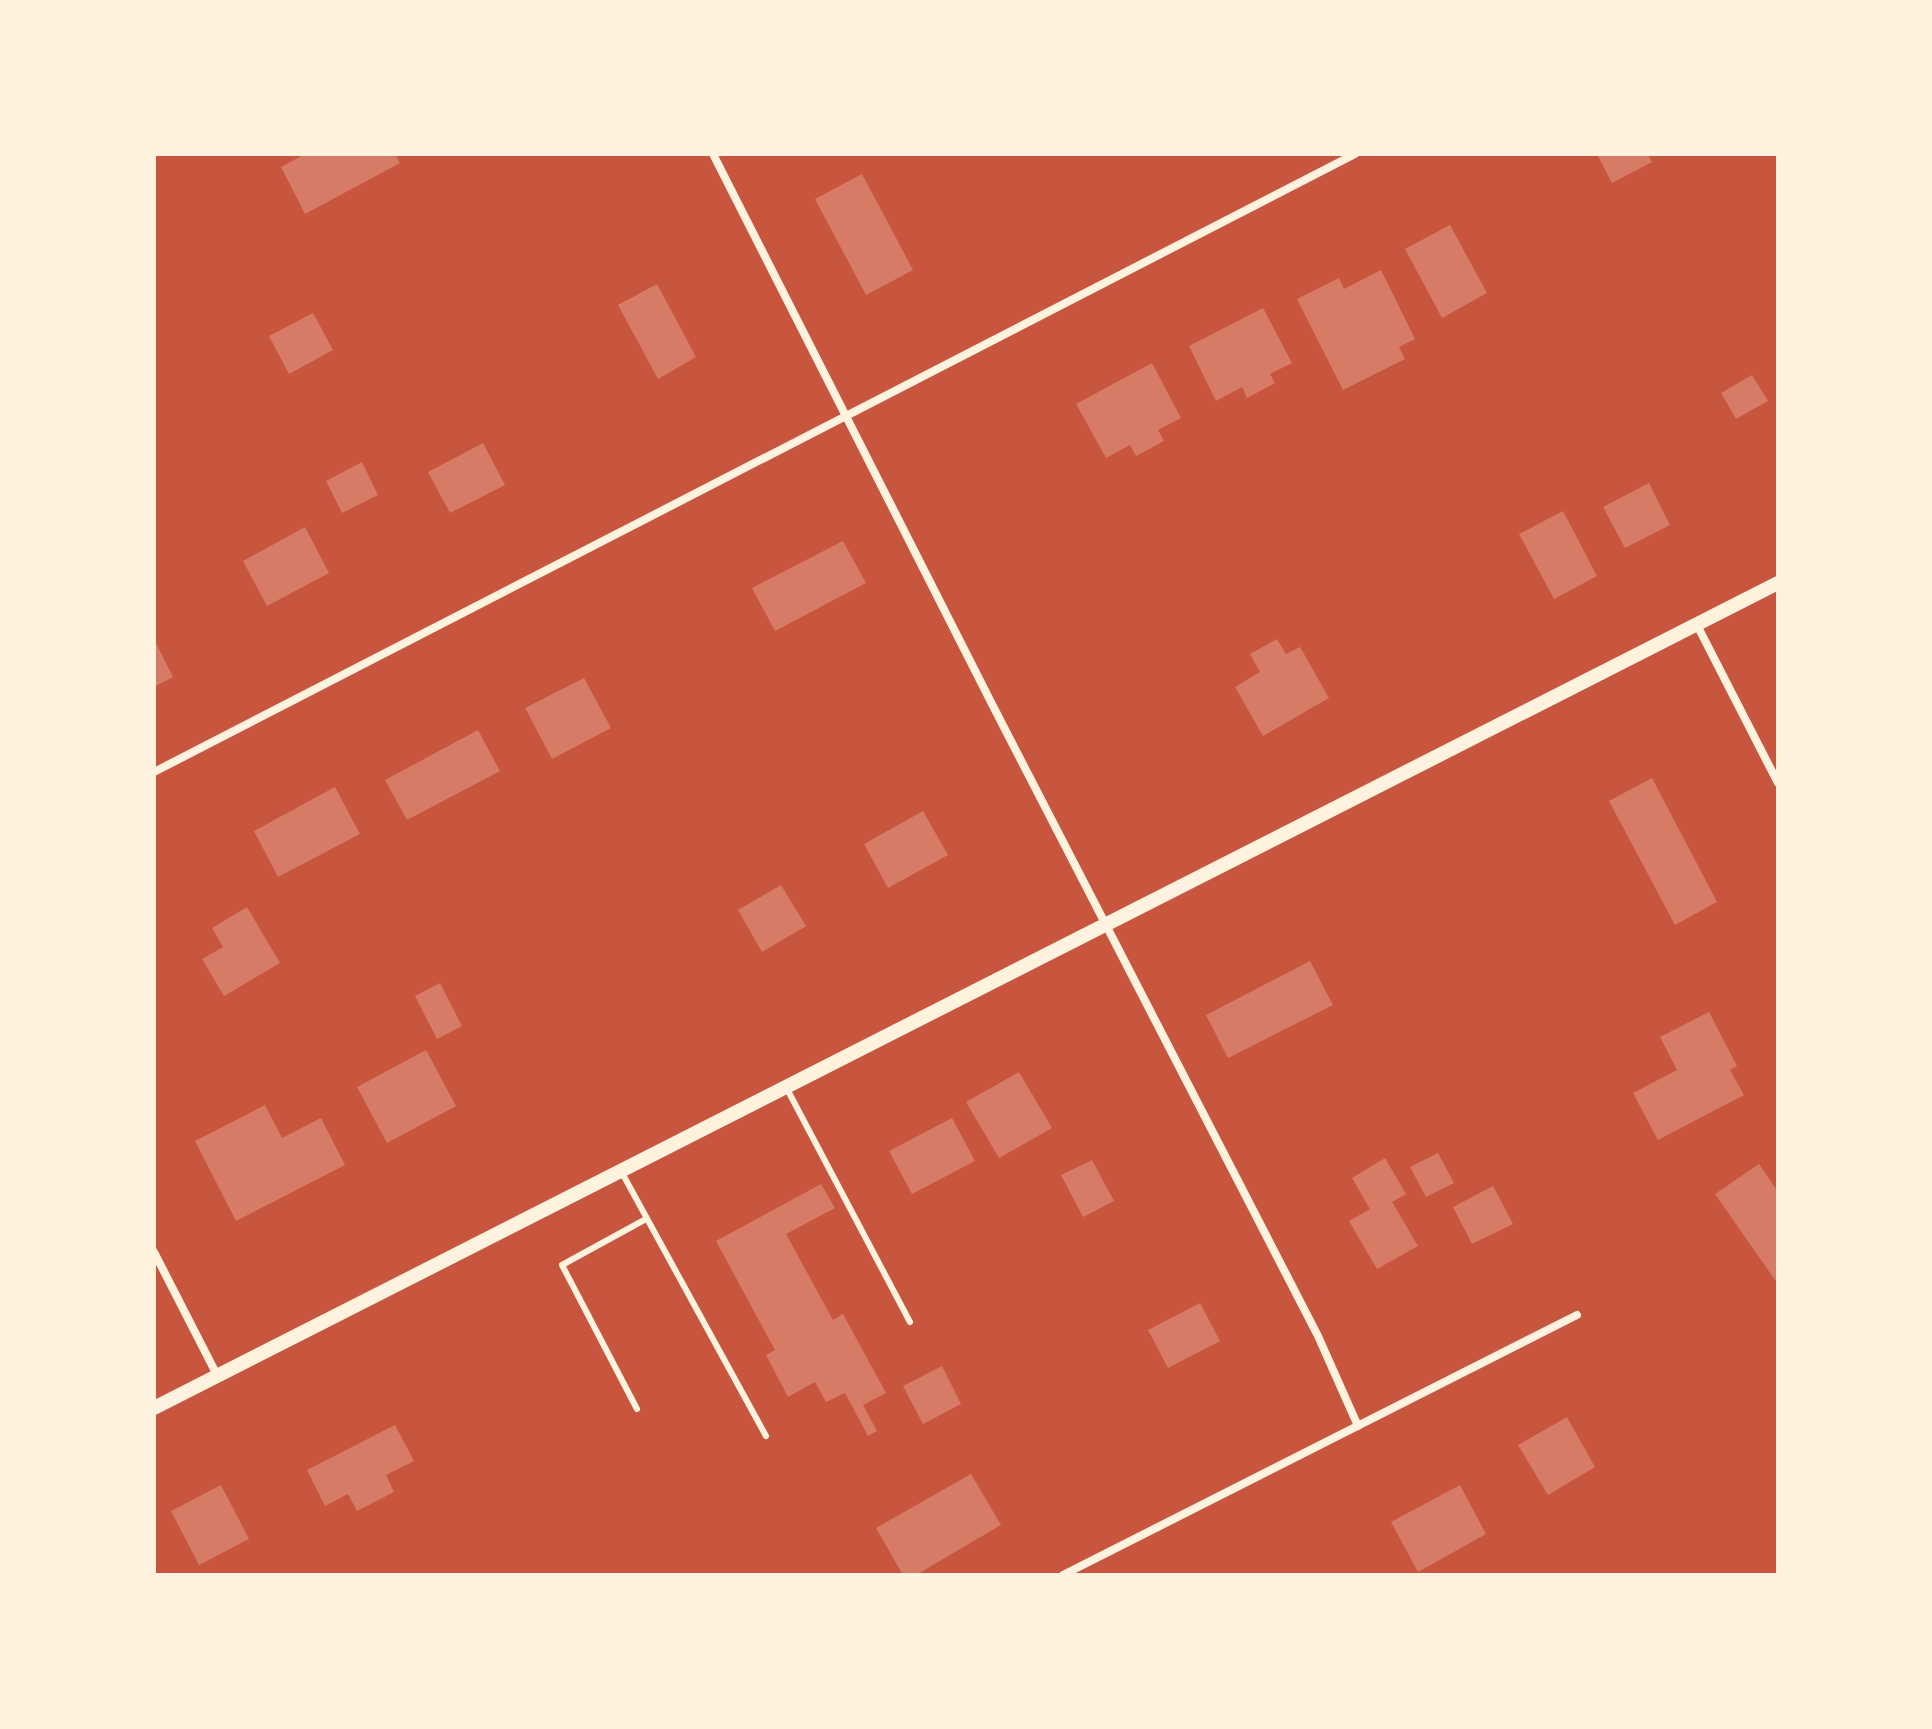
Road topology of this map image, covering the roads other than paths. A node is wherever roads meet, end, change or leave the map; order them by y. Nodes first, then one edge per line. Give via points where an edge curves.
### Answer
1 (713, 154) edge
2 (1355, 154) edge
3 (844, 416) junction
4 (1778, 583) edge
5 (1697, 625) junction
6 (154, 772) edge
7 (1778, 783) edge
8 (1105, 925) junction
9 (786, 1087) junction
10 (621, 1171) junction
11 (646, 1219) junction
12 (154, 1252) edge
13 (1577, 1315) dead end
14 (910, 1322) dead end
15 (218, 1377) junction
16 (154, 1408) edge
17 (637, 1409) dead end
18 (1358, 1426) junction
19 (766, 1436) dead end
20 (1063, 1575) edge

1 - 3 street
2 - 3 street
3 - 6 street
3 - 8 street
4 - 5 street
5 - 7 street
5 - 8 street
8 - 9 street
8 - 18 street via 1318,1336
9 - 10 street
9 - 14 lane
10 - 11 lane
10 - 15 street
11 - 17 lane via 562,1265
11 - 19 lane
12 - 15 street
13 - 18 street
15 - 16 street
18 - 20 street

